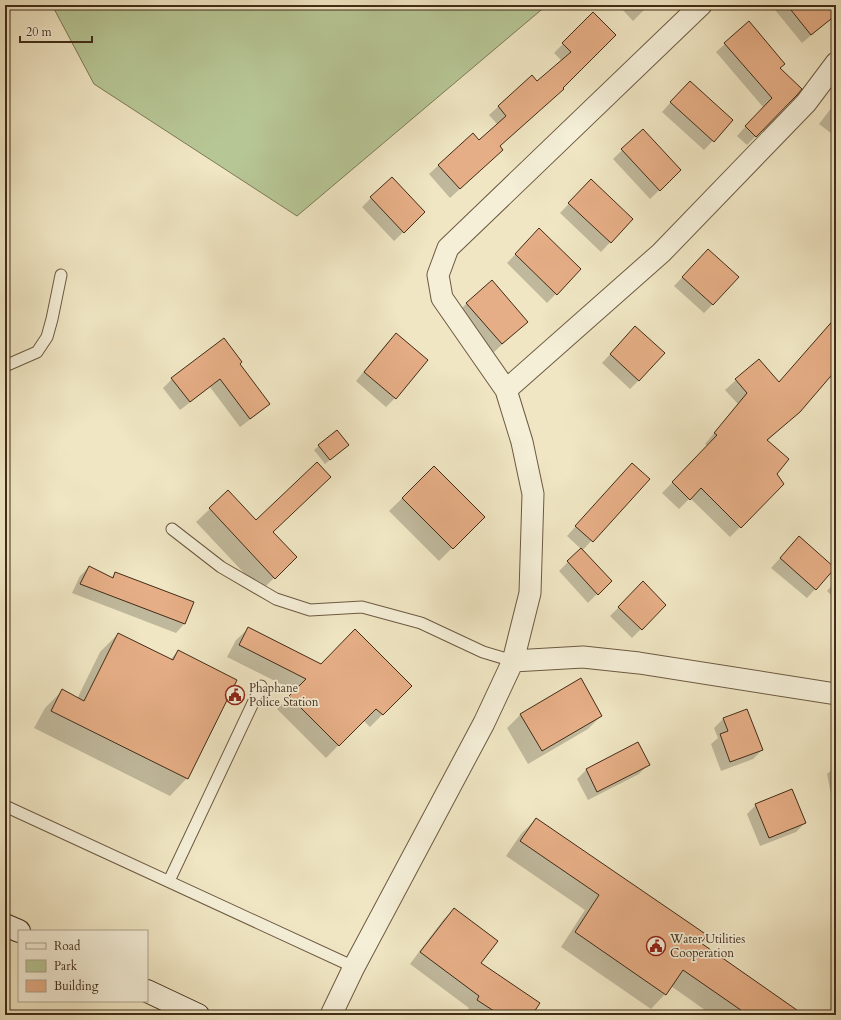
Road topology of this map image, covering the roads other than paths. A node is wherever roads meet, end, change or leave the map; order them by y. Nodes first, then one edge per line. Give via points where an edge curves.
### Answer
1 (701, 5) edge
2 (836, 63) edge
3 (61, 275) dead end
4 (5, 366) edge
5 (506, 390) junction
6 (172, 529) dead end
7 (513, 661) junction
8 (261, 686) dead end
9 (836, 694) edge
10 (5, 806) edge
11 (169, 881) junction
12 (5, 925) edge
13 (18, 931) edge
14 (354, 967) junction
15 (148, 991) edge
16 (198, 1015) edge
17 (331, 1015) edge

1 - 5 street via 448,248 438,275 442,298
2 - 5 street via 806,103 660,253
3 - 4 lane via 47,337 37,352
5 - 7 street via 522,442 533,494 530,593
6 - 7 lane via 222,567 276,599 310,610 362,607 421,623 483,652
7 - 9 street via 583,658 639,662
7 - 14 street via 484,723
8 - 11 lane
10 - 11 lane
11 - 14 lane
12 - 13 main road
14 - 17 street
15 - 16 main road

